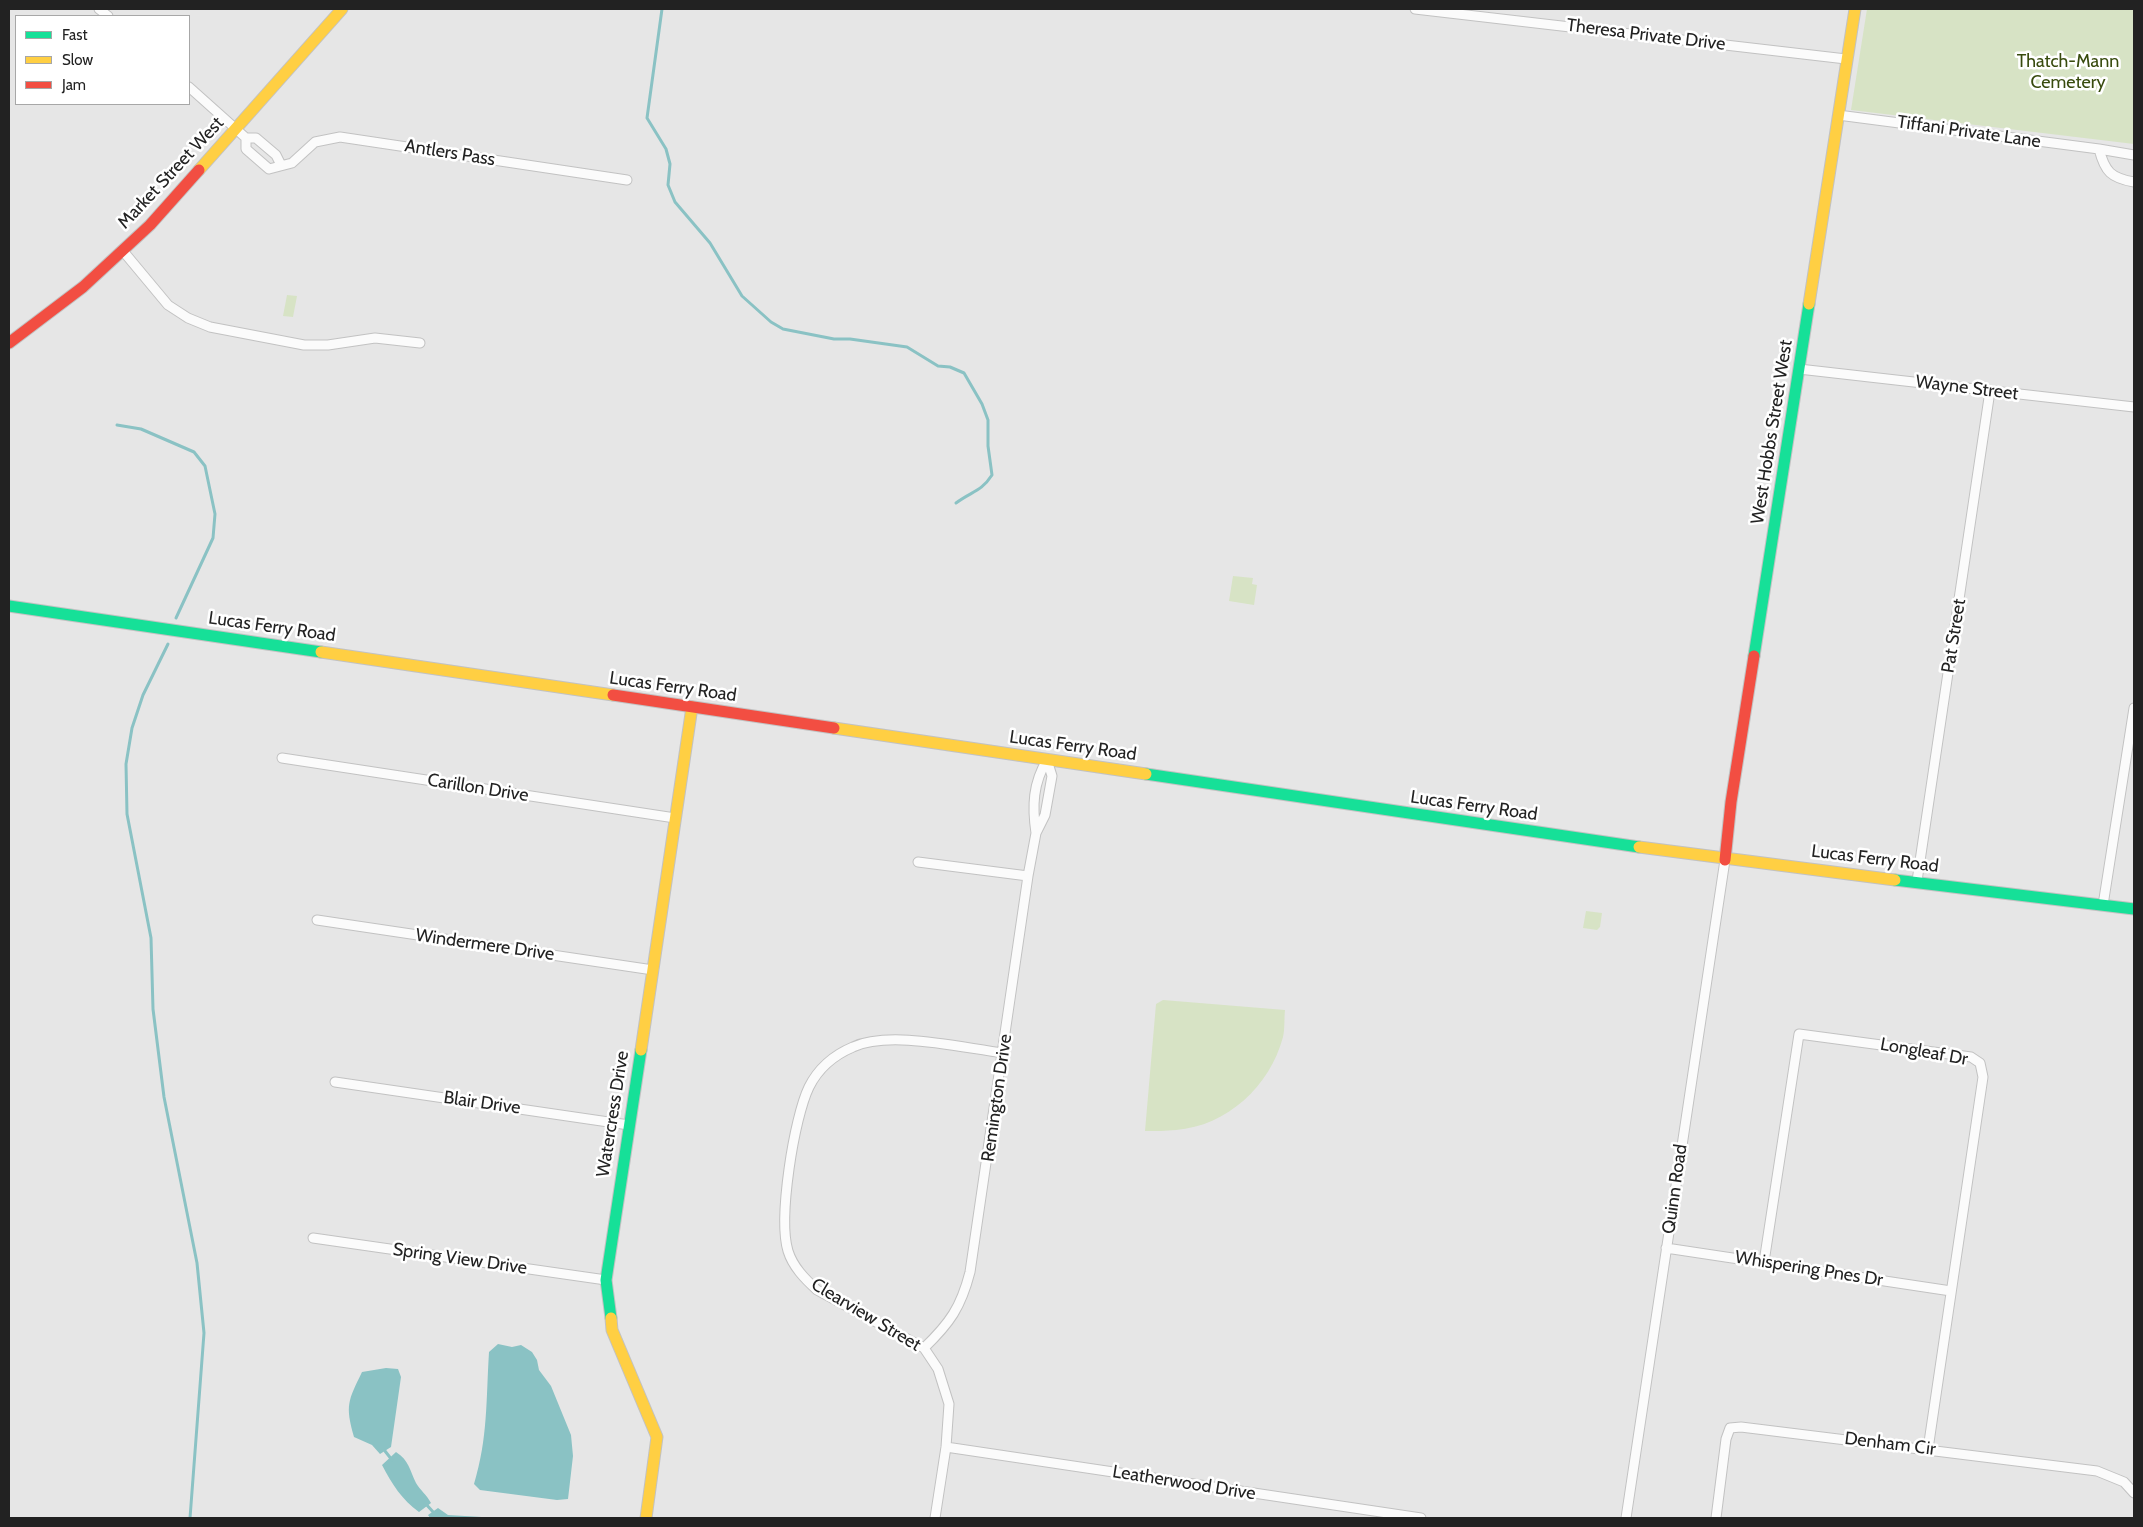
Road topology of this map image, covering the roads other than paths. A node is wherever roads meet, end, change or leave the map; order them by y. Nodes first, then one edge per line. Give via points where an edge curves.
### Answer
1 (342, 9) edge
2 (1415, 9) edge
3 (1855, 9) edge
4 (1846, 59) junction
5 (190, 88) edge
6 (1838, 115) junction
7 (236, 129) junction
8 (246, 138) junction
9 (2099, 150) junction
10 (2134, 155) edge
11 (281, 165) junction
12 (627, 180) dead end
13 (2134, 182) edge
14 (123, 251) junction
15 (9, 343) edge
16 (420, 343) dead end
17 (1799, 369) junction
18 (1990, 391) junction
19 (2134, 407) edge
20 (9, 606) edge
21 (692, 707) junction
22 (2134, 708) edge
23 (282, 758) dead end
24 (1047, 760) junction
25 (675, 818) junction
26 (1036, 833) junction
27 (1725, 860) junction
28 (918, 862) dead end
29 (1028, 876) junction
30 (1917, 882) junction
31 (2102, 905) junction
32 (2134, 909) edge
33 (317, 920) dead end
34 (653, 970) junction
35 (1004, 1053) junction
36 (335, 1082) dead end
37 (629, 1125) junction
38 (313, 1238) dead end
39 (1666, 1248) junction
40 (1764, 1262) junction
41 (606, 1280) junction
42 (1951, 1291) junction
43 (924, 1348) junction
44 (946, 1447) junction
45 (1928, 1448) junction
46 (2134, 1493) edge
47 (646, 1518) edge
48 (935, 1518) edge
49 (1415, 1518) edge
50 (1626, 1518) edge
51 (1716, 1518) edge

1 - 7 street, Market Street West
2 - 4 street, Theresa Private Drive
3 - 4 street, West Hobbs Street West
4 - 6 street, West Hobbs Street West
5 - 7 street
6 - 9 street, Tiffani Private Lane
6 - 17 street, West Hobbs Street West
7 - 8 street
7 - 14 street, Market Street West
8 - 11 street via 256,138 276,155
8 - 11 street via 246,149 269,169
9 - 10 street, Tiffani Private Lane
9 - 13 street via 2110,174
11 - 12 street, Antlers Pass via 292,163 315,142 340,137
14 - 15 street, Market Street West
14 - 16 street via 168,305 210,327 304,346 375,338
17 - 18 street, Wayne Street
17 - 27 street, West Hobbs Street West via 1731,802
18 - 19 street, Wayne Street
18 - 30 street, Pat Street
20 - 21 street, Lucas Ferry Road
21 - 24 street, Lucas Ferry Road
21 - 25 street, Watercress Drive
22 - 31 street
23 - 25 street, Carillon Drive
24 - 26 street, Remington Drive via 1035,788 1033,812
24 - 26 street, Remington Drive via 1052,776 1045,815
24 - 27 street, Lucas Ferry Road
25 - 34 street, Watercress Drive
26 - 29 street, Remington Drive
27 - 30 street, Lucas Ferry Road
27 - 39 street, Quinn Road
28 - 29 street
29 - 35 street, Remington Drive
30 - 31 street, Lucas Ferry Road
31 - 32 street, Lucas Ferry Road
33 - 34 street, Windermere Drive
34 - 37 street, Watercress Drive
35 - 43 street, Remington Drive via 966,1288 953,1318
35 - 43 street, Clearview Street via 889,1039 853,1047 832,1059 816,1077 798,1122 783,1228 793,1263 818,1290
36 - 37 street, Blair Drive
37 - 41 street, Watercress Drive
38 - 41 street, Spring View Drive
39 - 40 street, Whispering Pnes Dr
39 - 50 street, Quinn Road
40 - 42 street, Whispering Pnes Dr
40 - 42 street, Longleaf Dr via 1799,1034 1971,1057 1980,1063 1982,1078
41 - 47 street, Watercress Drive via 612,1330 657,1437
42 - 45 street, Longleaf Dr
43 - 44 street, Clearview Street via 938,1369 949,1404
44 - 48 street, Clearview Street
44 - 49 street, Leatherwood Drive
45 - 46 street, Denham Cir via 2097,1471 2124,1482
45 - 51 street, Denham Cir via 1730,1428

